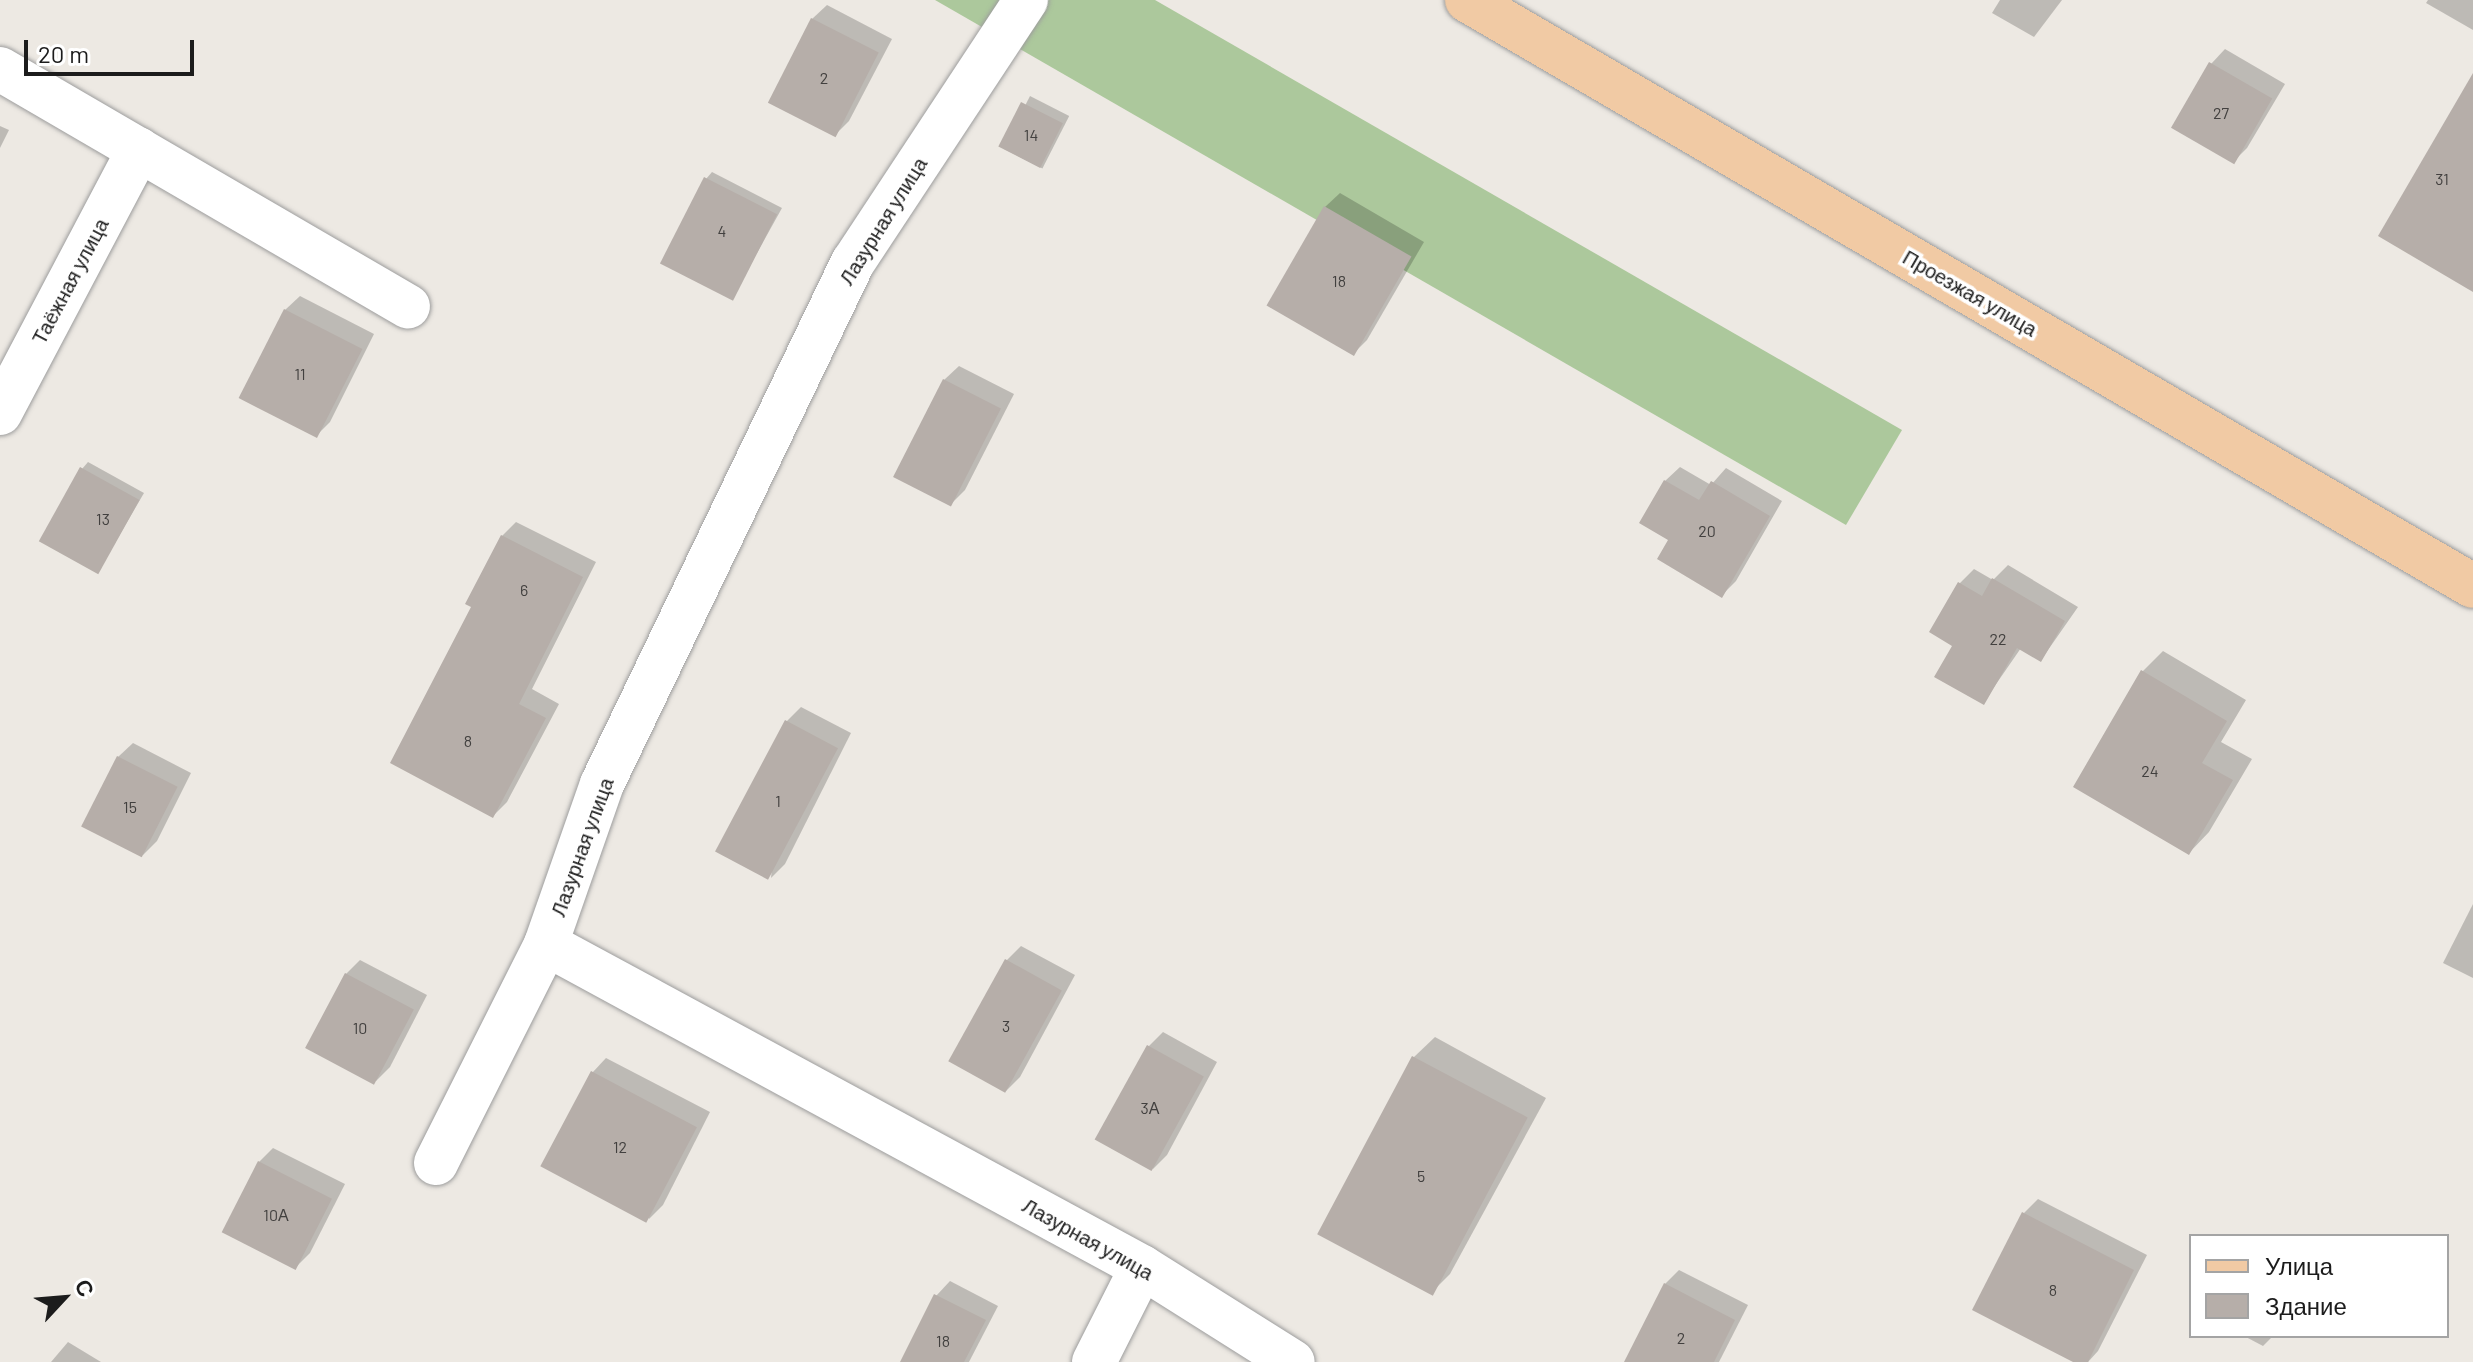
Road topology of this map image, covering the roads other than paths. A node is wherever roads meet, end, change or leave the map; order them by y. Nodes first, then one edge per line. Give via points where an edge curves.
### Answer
1 (1026, 0) edge
2 (1467, 0) edge
3 (0, 69) edge
4 (139, 149) junction
5 (408, 306) dead end
6 (0, 413) edge
7 (2473, 586) edge
8 (546, 944) junction
9 (436, 1163) dead end
10 (1142, 1267) junction
11 (1094, 1362) edge
12 (1293, 1362) edge

1 - 8 street, Лазурная улица via 853,262 602,784
2 - 7 main road, Проезжая улица
3 - 4 street
4 - 5 street
4 - 6 street, Таёжная улица
8 - 9 street
8 - 10 street, Лазурная улица
10 - 11 street
10 - 12 street, Лазурная улица

